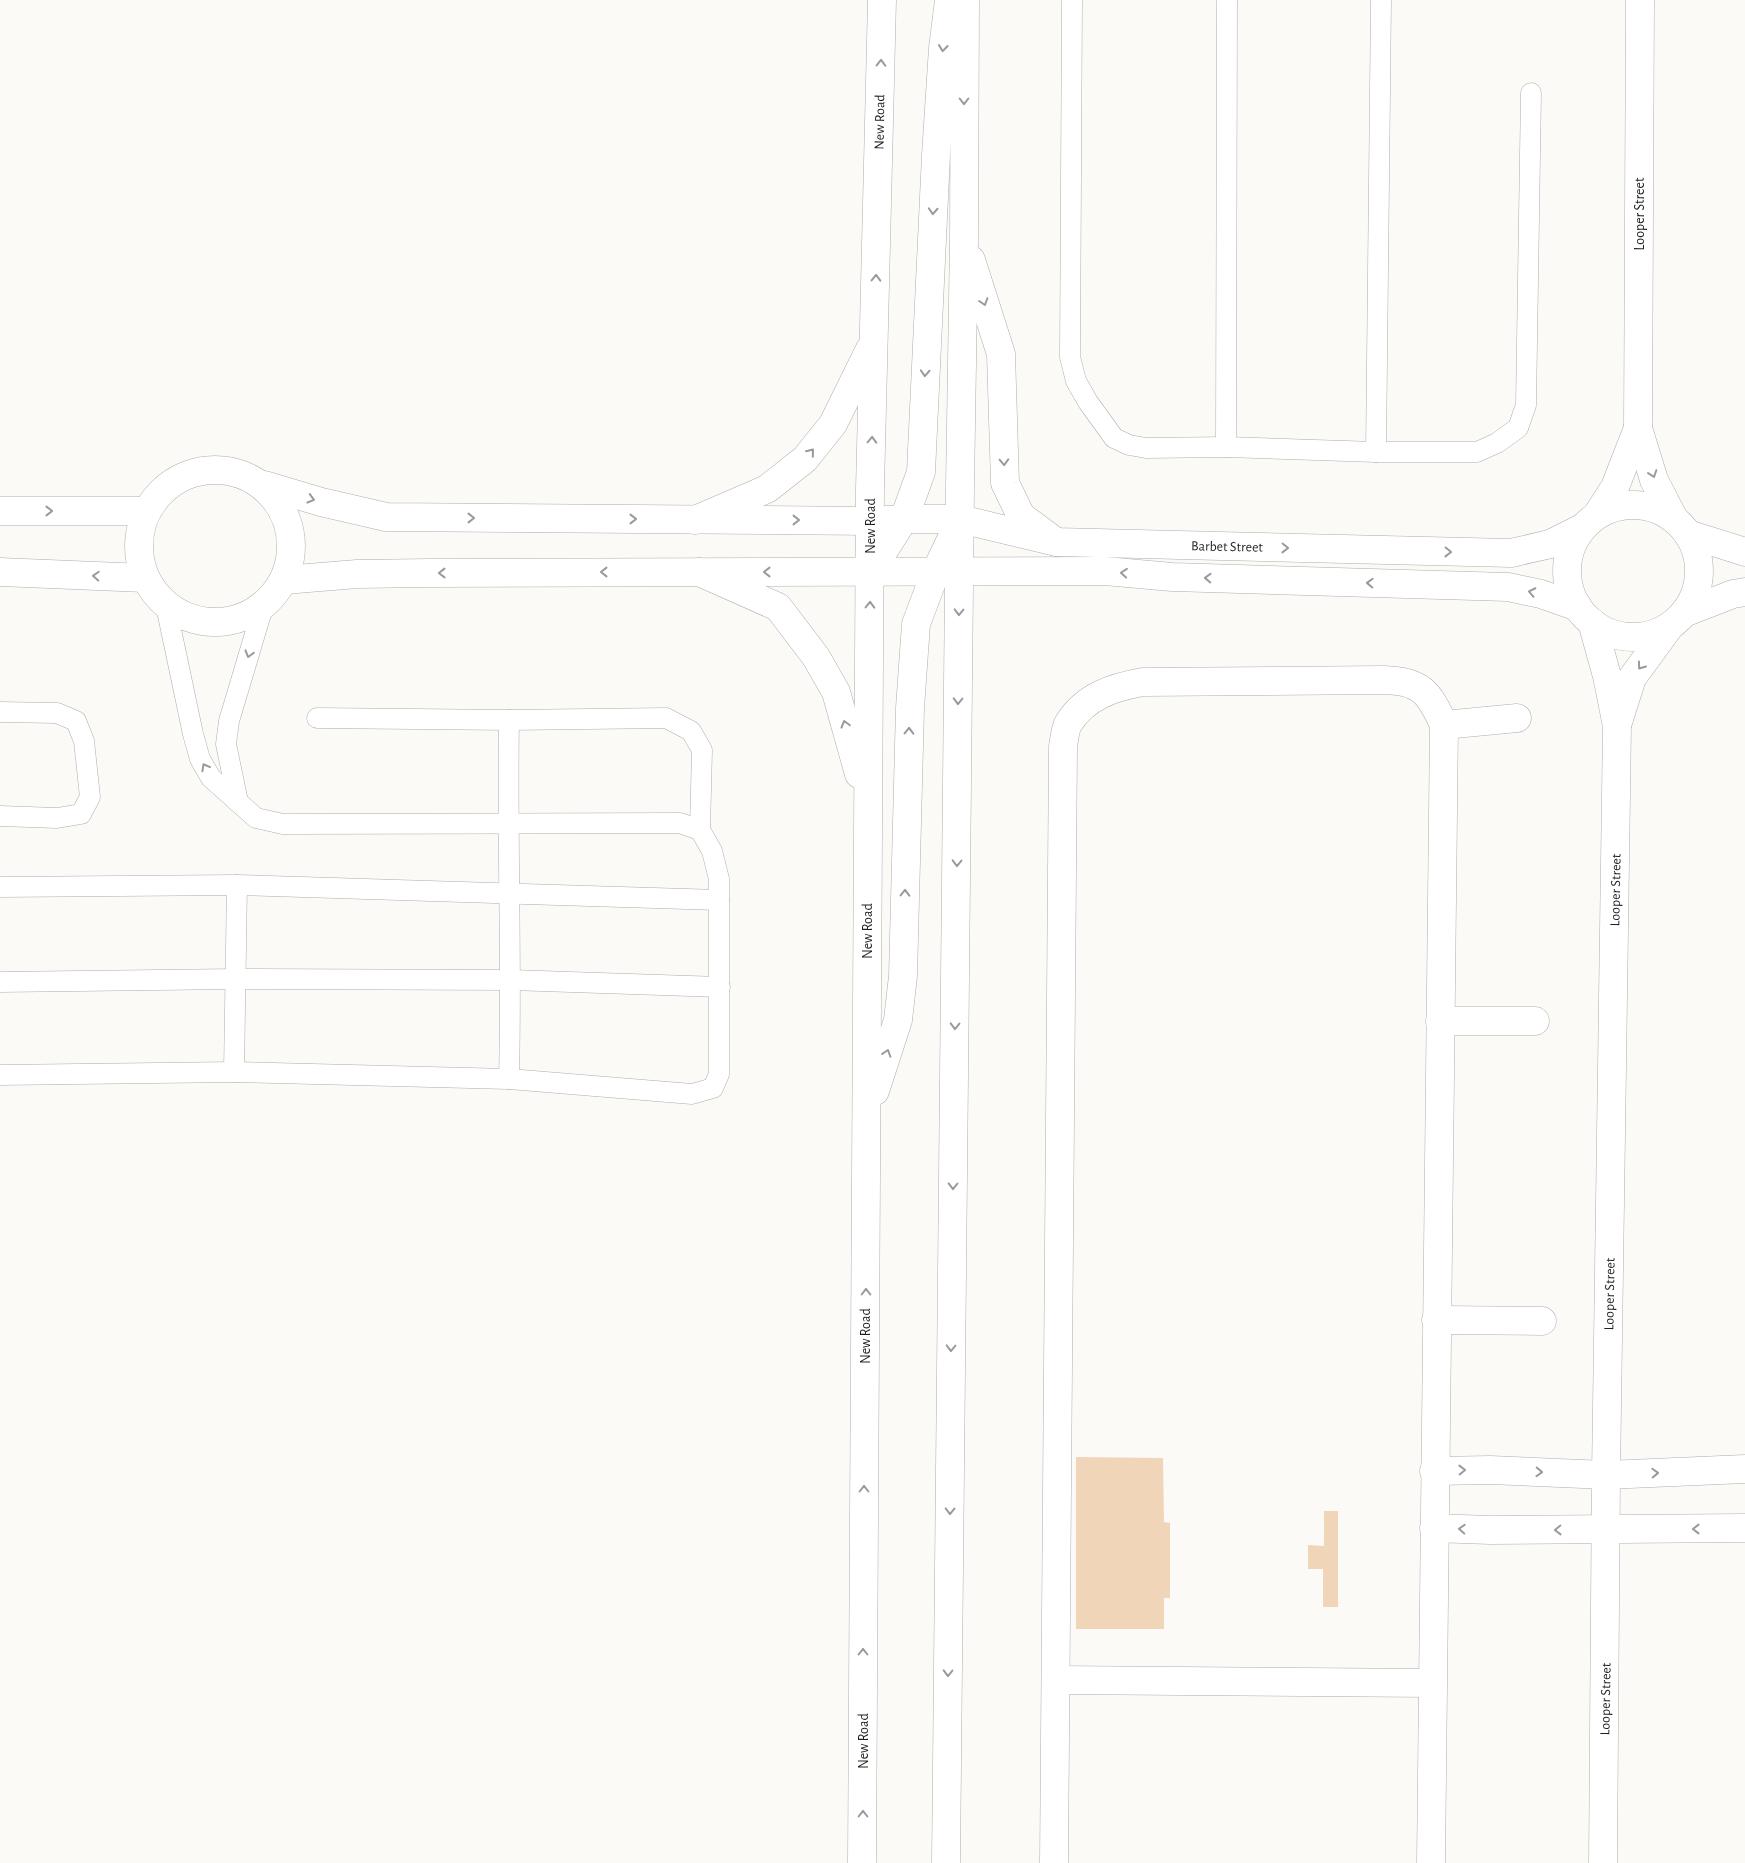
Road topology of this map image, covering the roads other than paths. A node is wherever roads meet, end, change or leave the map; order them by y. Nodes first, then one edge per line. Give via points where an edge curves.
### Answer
1 (882, 0) edge
2 (949, 0) edge
3 (965, 0) edge
4 (1072, 0) edge
5 (1227, 0) edge
6 (1381, 0) edge
7 (1640, 0) edge
8 (1531, 93) dead end
9 (964, 239) junction
10 (875, 340) junction
11 (1638, 428) junction
12 (1226, 447) junction
13 (1376, 452) junction
14 (264, 485) junction
15 (0, 511) edge
16 (146, 511) junction
17 (904, 519) junction
18 (960, 519) junction
19 (695, 520) junction
20 (871, 521) junction
21 (1589, 522) junction
22 (1681, 527) junction
23 (1056, 542) junction
24 (1745, 552) edge
25 (948, 571) junction
26 (0, 572) edge
27 (699, 572) junction
28 (870, 573) junction
29 (145, 578) junction
30 (284, 580) junction
31 (1745, 592) edge
32 (166, 606) junction
33 (262, 607) junction
34 (1585, 615) junction
35 (1677, 619) junction
36 (0, 712) edge
37 (318, 718) dead end
38 (1517, 718) dead end
39 (509, 720) junction
40 (1444, 724) junction
41 (1617, 726) junction
42 (238, 802) junction
43 (868, 804) junction
44 (0, 816) edge
45 (508, 823) junction
46 (700, 830) junction
47 (237, 885) junction
48 (0, 887) edge
49 (509, 894) junction
50 (719, 900) junction
51 (235, 979) junction
52 (511, 980) junction
53 (0, 982) edge
54 (720, 988) junction
55 (1535, 1020) dead end
56 (1440, 1021) junction
57 (234, 1072) junction
58 (0, 1075) edge
59 (510, 1079) junction
60 (866, 1116) junction
61 (1436, 1320) junction
62 (1542, 1321) dead end
63 (1745, 1469) edge
64 (1434, 1471) junction
65 (1606, 1475) junction
66 (1434, 1528) junction
67 (1745, 1528) edge
68 (1607, 1529) junction
69 (1056, 1680) junction
70 (1432, 1684) junction
71 (862, 1863) edge
72 (946, 1863) edge
73 (1054, 1863) edge
74 (1430, 1863) edge
75 (1603, 1863) edge

10 -> 1 street, New Road
2 -> 17 street via 937,146 921,472
3 -> 9 street
4 - 12 lane via 1070,356 1076,381 1114,438 1129,445 1146,448
5 - 12 lane
6 - 13 lane
7 - 11 street, Looper Street
8 - 13 lane via 1526,405 1518,428 1478,452
9 - 18 street
9 -> 23 street via 1001,354 1005,483 1021,516
19 -> 10 street via 767,489 805,459 833,424
20 -> 10 street, New Road
11 - 21 street, Looper Street via 1615,487
11 -> 22 street, Looper Street via 1654,480
12 - 13 lane
14 - 16 street via 233,470 199,470 167,484
14 -> 19 street, Barbet Street via 386,517
14 - 30 street via 285,513 292,546
15 -> 16 street
16 - 29 street via 138,545
17 - 18 street, Barbet Street
17 - 20 street, Barbet Street
17 - 28 street
18 - 23 street, Barbet Street
18 - 25 street
19 -> 20 street, Barbet Street
20 - 28 street, New Road
21 - 22 street via 1616,507 1636,504 1657,508
23 -> 21 street, Barbet Street via 1511,553 1550,544
21 - 34 street via 1572,547 1566,568 1570,588
22 - 24 street
22 - 35 street via 1697,554 1699,571 1695,594
25 - 28 street
34 -> 25 street via 1541,594 1508,587 1172,577 1105,571
60 -> 25 street via 898,1020 903,976 910,708 916,624
25 -> 72 street
29 -> 26 street
28 -> 27 street
27 -> 30 street via 376,574
43 -> 27 street via 836,692 816,658 778,607
43 -> 28 street, New Road
29 - 32 street
30 - 33 street
31 - 35 street via 1732,594
32 - 33 street via 197,621 232,622
42 -> 32 lane via 211,778 200,759
33 -> 42 lane via 226,744
34 - 35 street via 1610,634 1630,637 1650,634
34 - 41 street, Looper Street via 1607,676
35 -> 41 street, Looper Street via 1632,678
36 - 44 lane via 57,713 76,721 84,741 90,797 81,814 57,818
37 - 39 lane
38 - 40 street
39 - 45 lane
39 - 46 lane via 666,718 691,731 702,750
40 - 56 street
40 - 69 street via 1422,689 1402,680 1384,680 1143,682 1118,686 1097,695 1068,725 1062,767
41 - 65 street, Looper Street
42 - 45 lane via 256,818 283,824
43 - 60 street, New Road
45 - 46 lane via 680,823
45 - 49 lane
46 - 50 lane via 712,850 720,880
47 - 48 lane
47 - 49 lane
47 - 51 lane
49 - 50 lane
49 - 52 lane
50 - 54 lane
51 - 52 lane
51 - 53 lane
51 - 57 lane
52 - 54 lane
52 - 59 lane
54 - 59 lane via 719,1074 713,1088 692,1094
55 - 56 street
56 - 61 street
57 - 58 lane
57 - 59 lane
71 -> 60 street, New Road
61 - 62 street
61 - 64 street
65 -> 63 street
64 -> 65 street
64 - 66 street
65 - 68 street, Looper Street
68 -> 66 street
66 - 70 street
67 -> 68 street
68 - 75 street, Looper Street
69 - 70 street
69 - 73 street
70 - 74 street

